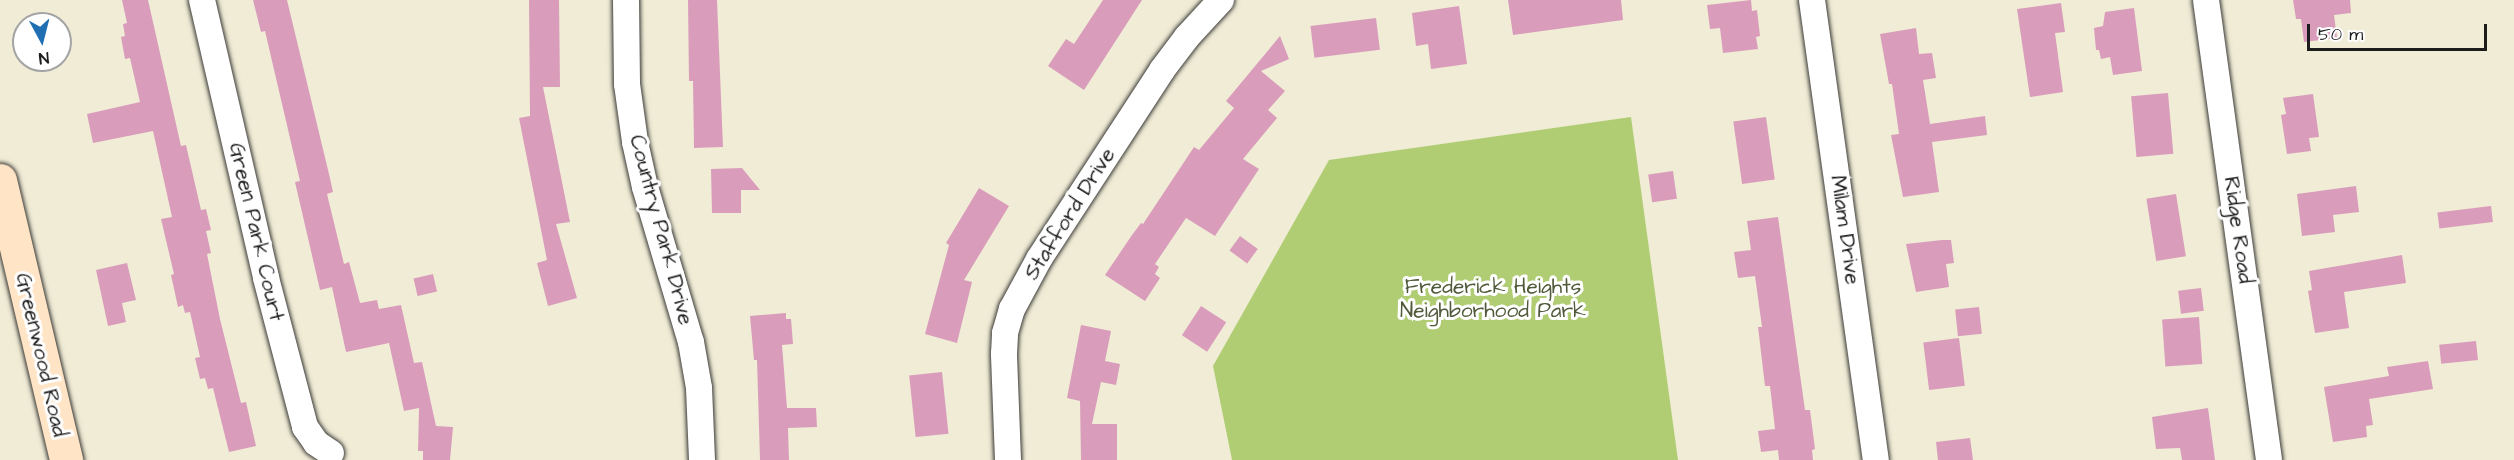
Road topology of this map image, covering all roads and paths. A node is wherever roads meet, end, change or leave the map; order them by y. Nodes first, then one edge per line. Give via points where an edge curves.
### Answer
1 (202, 0) edge
2 (626, 0) edge
3 (1221, 0) edge
4 (1812, 0) edge
5 (2206, 0) edge
6 (0, 180) edge
7 (330, 453) dead end
8 (66, 460) edge
9 (702, 460) edge
10 (1008, 460) edge
11 (1876, 460) edge
12 (2270, 460) edge

1 - 7 street, Green Park Court via 305,427 316,443
2 - 9 street, Country Park Drive via 627,84 635,142 692,342 699,388
3 - 10 street, Stafford Drive via 1162,70 1012,309 1004,354
4 - 11 street, Milam Drive
5 - 12 street, Ridge Road
6 - 8 main road, Greenwood Road

